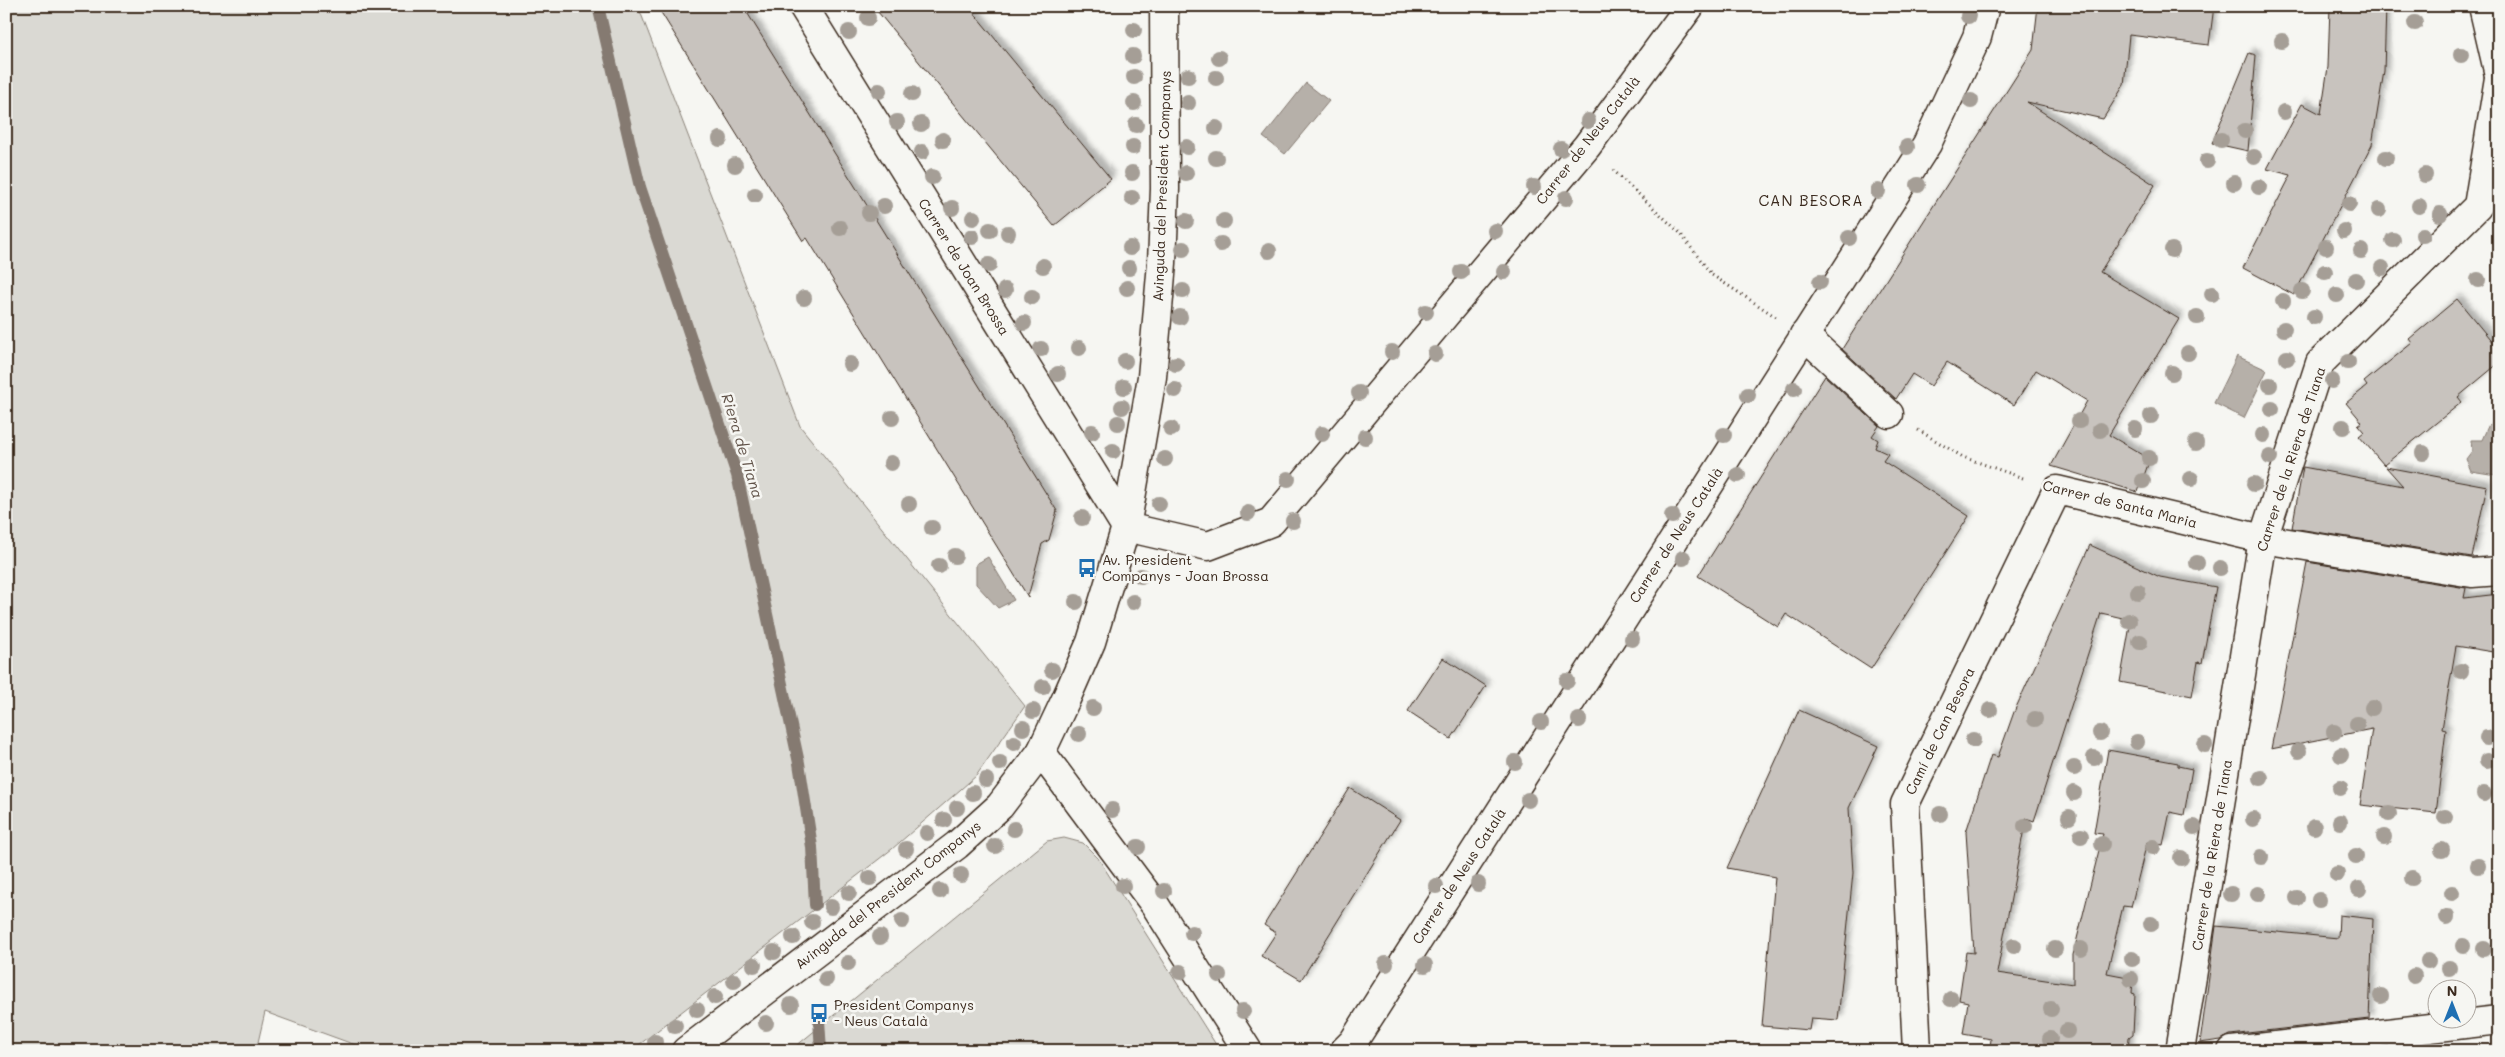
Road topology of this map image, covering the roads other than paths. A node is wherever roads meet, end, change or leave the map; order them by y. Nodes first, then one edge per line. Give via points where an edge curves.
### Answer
1 (802, 6) edge
2 (1164, 6) edge
3 (1690, 6) edge
4 (1985, 6) edge
5 (2483, 6) edge
6 (2499, 77) edge
7 (1804, 335) junction
8 (1889, 414) road end
9 (2057, 490) joint
10 (1126, 527) junction
11 (2263, 539) junction
12 (2499, 571) edge
13 (1041, 752) junction
14 (2499, 1020) edge
15 (2239, 1050) edge
16 (686, 1051) edge
17 (1248, 1051) edge
18 (1344, 1051) edge
19 (1916, 1051) edge
20 (2180, 1051) edge

1 - 10 street, Carrer de Joan Brossa
2 - 10 street, Avinguda del President Companys via 1162,263 1152,376
3 - 10 street, Carrer de Neus Català via 1587,146 1271,522 1208,546
4 - 7 street, Carrer de Neus Català via 1977,37 1927,144
5 - 6 street, Carrer de la Riera de Tiana
6 - 11 street, Carrer de la Riera de Tiana via 2478,206 2320,363
7 - 8 street
7 - 18 street, Carrer de Neus Català via 1353,1042
9 - 11 street, Carrer de Santa Maria
9 - 19 street, Camí de Can Besora via 1904,804
10 - 13 street, Avinguda del President Companys via 1091,642
11 - 12 street, Carrer de Santa Maria via 2472,573
11 - 20 street, Carrer de la Riera de Tiana
13 - 16 street, Avinguda del President Companys via 1000,806 957,845
13 - 17 street via 1155,905
14 - 15 street

